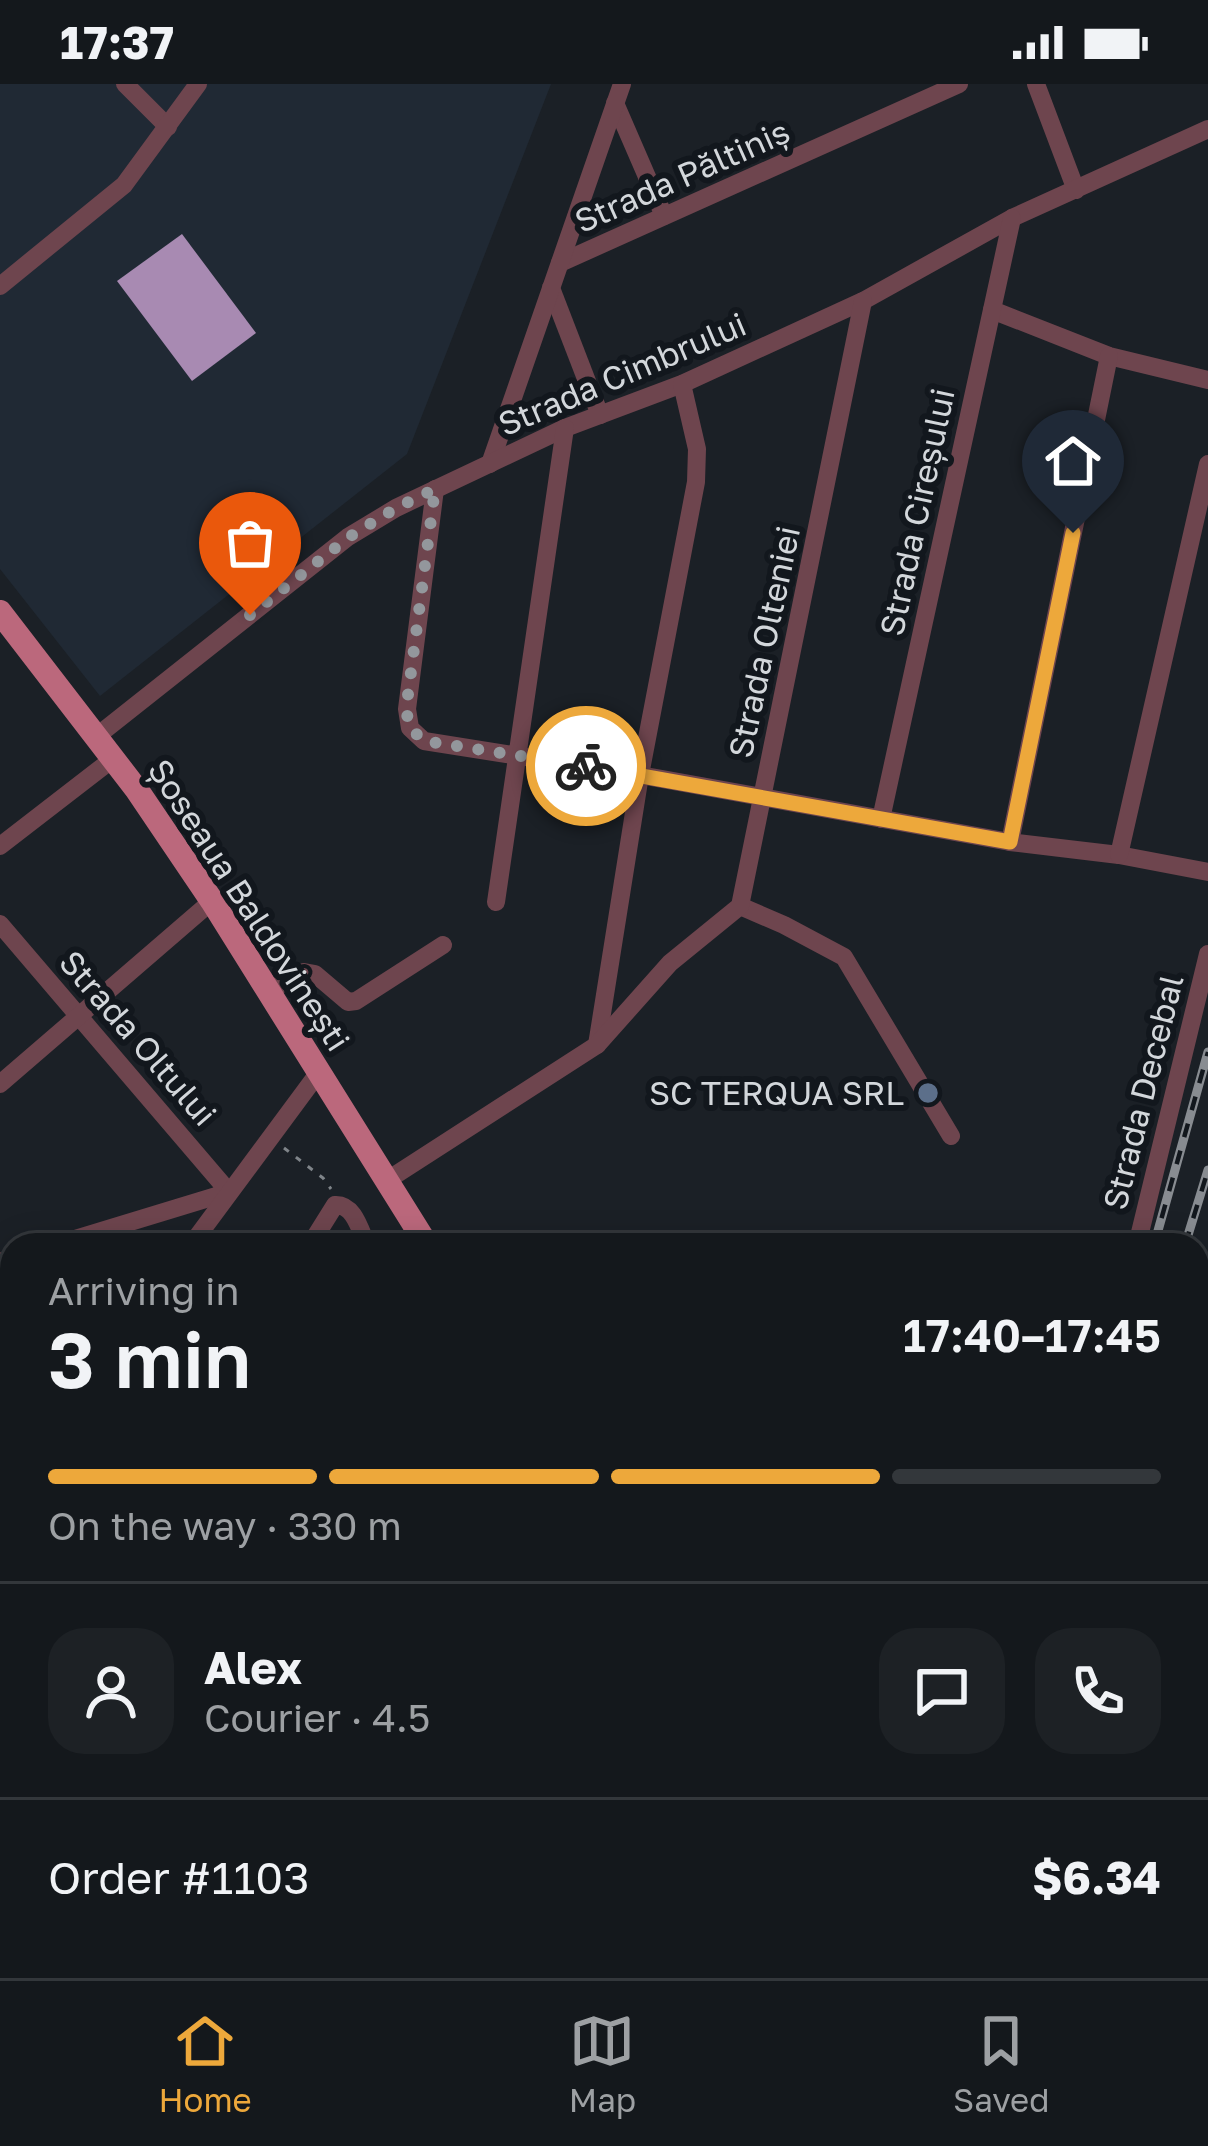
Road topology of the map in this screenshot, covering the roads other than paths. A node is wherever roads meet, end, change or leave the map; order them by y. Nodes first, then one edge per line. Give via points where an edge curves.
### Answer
1 (124, 84) edge
2 (198, 84) edge
3 (959, 84) edge
4 (1036, 84) edge
5 (619, 93) edge
6 (168, 127) junction
7 (1208, 129) edge
8 (1076, 190) junction
9 (664, 216) junction
10 (1012, 218) junction
11 (560, 263) junction
12 (0, 286) edge
13 (551, 288) junction
14 (863, 301) junction
15 (992, 310) junction
16 (1109, 356) junction
17 (1208, 380) edge
18 (682, 384) junction
19 (600, 416) junction
20 (565, 428) junction
21 (490, 464) junction
22 (1208, 464) edge
23 (435, 489) junction
24 (1, 614) edge
25 (98, 736) junction
26 (518, 756) junction
27 (114, 758) junction
28 (640, 775) junction
29 (763, 798) junction
30 (881, 819) junction
31 (1010, 842) junction
32 (0, 846) edge
33 (1119, 855) junction
34 (1208, 872) edge
35 (212, 901) junction
36 (496, 902) dead end
37 (740, 906) junction
38 (0, 924) edge
39 (442, 945) dead end
40 (1208, 954) edge
41 (268, 991) junction
42 (80, 1016) junction
43 (597, 1046) junction
44 (319, 1072) junction
45 (0, 1084) edge
46 (951, 1136) dead end
47 (386, 1181) junction
48 (230, 1192) junction
49 (95, 1233) edge
50 (199, 1233) edge
51 (317, 1233) edge
52 (361, 1233) edge
53 (419, 1233) edge
54 (1140, 1233) edge

1 - 6 street
2 - 6 street
3 - 9 street, Strada Păltiniș
4 - 8 street
5 - 9 street
5 - 11 street
6 - 12 street via 124,185
7 - 8 street, Strada Cimbrului
8 - 10 street, Strada Cimbrului
9 - 11 street, Strada Păltiniș
10 - 14 street, Strada Cimbrului
10 - 15 street, Strada Cireșului
11 - 13 street
13 - 19 street
13 - 21 street
14 - 18 street, Strada Cimbrului
14 - 29 street, Strada Olteniei
15 - 16 street
15 - 30 street, Strada Cireșului
16 - 17 street
16 - 31 street
18 - 19 street, Strada Cimbrului
18 - 28 street via 698,463
19 - 20 street, Strada Cimbrului
20 - 21 street, Strada Cimbrului
20 - 26 street
21 - 23 street, Strada Cimbrului
22 - 33 street
23 - 25 street, Strada Cimbrului via 349,537
23 - 26 street via 410,728 424,741
24 - 25 main road, Șoseaua Baldovinești
25 - 27 main road, Șoseaua Baldovinești
26 - 28 street
26 - 36 street
27 - 32 street
27 - 35 main road, Șoseaua Baldovinești
28 - 29 street
28 - 43 street
29 - 30 street
29 - 37 street, Strada Olteniei
30 - 31 street
31 - 33 street
33 - 34 street
35 - 41 main road, Șoseaua Baldovinești
35 - 42 street
37 - 43 street via 670,963
37 - 46 street via 844,957
38 - 42 street, Strada Oltului
39 - 41 street via 356,1001 304,972
40 - 54 street, Strada Decebal
41 - 44 main road, Șoseaua Baldovinești
42 - 45 street
42 - 48 street, Strada Oltului
43 - 47 street
44 - 47 main road, Șoseaua Baldovinești
44 - 48 street
47 - 53 main road, Șoseaua Baldovinești
48 - 49 street
48 - 50 street
51 - 52 street via 343,1204

